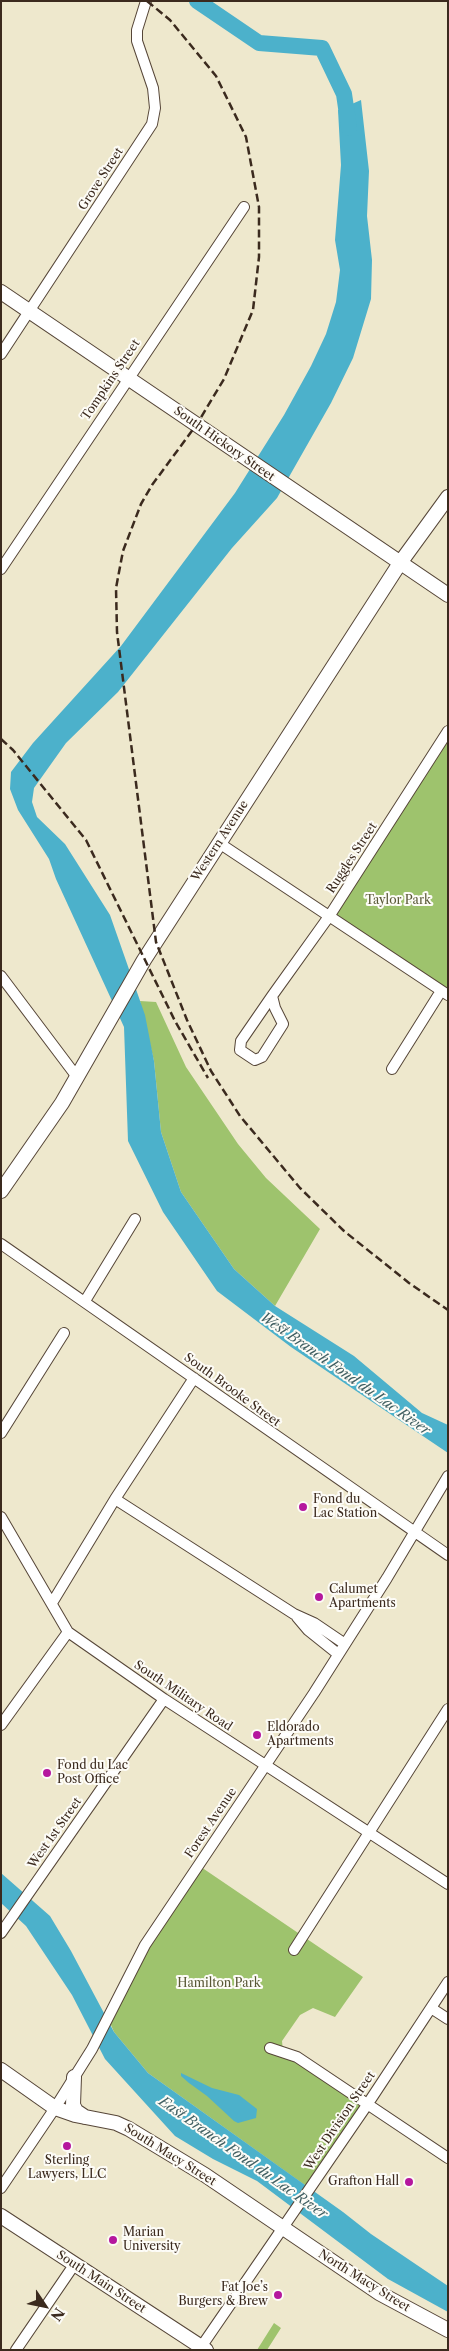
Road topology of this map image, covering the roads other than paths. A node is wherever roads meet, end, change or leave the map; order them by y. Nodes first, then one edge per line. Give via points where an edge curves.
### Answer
1 (146, 1) edge
2 (244, 206) dead end
3 (1, 292) edge
4 (29, 311) junction
5 (1, 354) edge
6 (128, 378) junction
7 (448, 496) edge
8 (400, 563) junction
9 (1, 569) edge
10 (448, 595) edge
11 (448, 731) edge
12 (220, 842) junction
13 (330, 915) junction
14 (1, 976) edge
15 (445, 993) edge
16 (272, 996) junction
17 (392, 1069) dead end
18 (77, 1077) junction
19 (1, 1191) edge
20 (135, 1219) dead end
21 (1, 1244) edge
22 (85, 1301) junction
23 (64, 1333) dead end
24 (194, 1378) junction
25 (1, 1433) edge
26 (448, 1476) edge
27 (115, 1499) junction
28 (1, 1517) edge
29 (413, 1532) junction
30 (448, 1555) edge
31 (52, 1603) junction
32 (294, 1614) junction
33 (68, 1632) junction
34 (345, 1644) junction
35 (338, 1654) junction
36 (164, 1699) junction
37 (448, 1710) edge
38 (1, 1725) edge
39 (266, 1766) junction
40 (368, 1833) junction
41 (448, 1884) edge
42 (1, 1933) edge
43 (294, 1950) dead end
44 (448, 1982) edge
45 (431, 2008) junction
46 (448, 2019) edge
47 (270, 2048) dead end
48 (1, 2070) edge
49 (74, 2077) junction
50 (367, 2105) junction
51 (55, 2108) junction
52 (86, 2117) junction
53 (448, 2158) edge
54 (1, 2188) edge
55 (1, 2216) edge
56 (281, 2228) junction
57 (74, 2265) junction
58 (448, 2330) edge
59 (202, 2349) edge
60 (16, 2350) edge

1 - 4 street, Grove Street via 137,41 153,88 152,124
2 - 6 street, Tompkins Street
3 - 4 street, South Hickory Street
4 - 5 street, Grove Street
4 - 6 street, South Hickory Street
6 - 8 street, South Hickory Street
6 - 9 street, Tompkins Street
7 - 8 street, Western Avenue
8 - 10 street, South Hickory Street
8 - 12 street, Western Avenue
11 - 13 street, Ruggles Street
12 - 13 street
12 - 18 street, Western Avenue via 137,972
13 - 15 street
13 - 16 street, Ruggles Street
14 - 18 street
15 - 17 street
16 - 16 street, Ruggles Street via 239,1046 255,1060 262,1057 283,1024
18 - 19 street, Western Avenue
20 - 22 street
21 - 22 street, South Brooke Street
22 - 24 street, South Brooke Street
23 - 25 street
24 - 27 street
24 - 29 street, South Brooke Street
26 - 29 street, Forest Avenue
27 - 31 street
27 - 32 street
28 - 31 street, South Military Road
29 - 30 street, South Brooke Street
29 - 34 street, Forest Avenue
31 - 33 street, South Military Road
32 - 34 street
32 - 35 street
33 - 36 street, South Military Road
33 - 38 street
34 - 35 street, Forest Avenue
35 - 39 street, Forest Avenue
36 - 39 street, South Military Road
36 - 42 street, West 1st Street
37 - 40 street
39 - 40 street, South Military Road
39 - 49 street, Forest Avenue via 145,1945
40 - 41 street, South Military Road
40 - 43 street
44 - 45 street, West Division Street
45 - 46 street
45 - 50 street, West Division Street
47 - 50 street via 297,2057
48 - 51 street, South Macy Street
49 - 51 street, Forest Avenue
49 - 52 street via 73,2104 76,2111
50 - 53 street
50 - 56 street, West Division Street
51 - 52 street, South Macy Street
51 - 54 street, Forest Avenue
52 - 56 street, South Macy Street via 129,2129
55 - 57 street, South Main Street
56 - 58 street, North Macy Street via 380,2293
56 - 59 street, West Division Street
57 - 59 street, South Main Street
57 - 60 street

